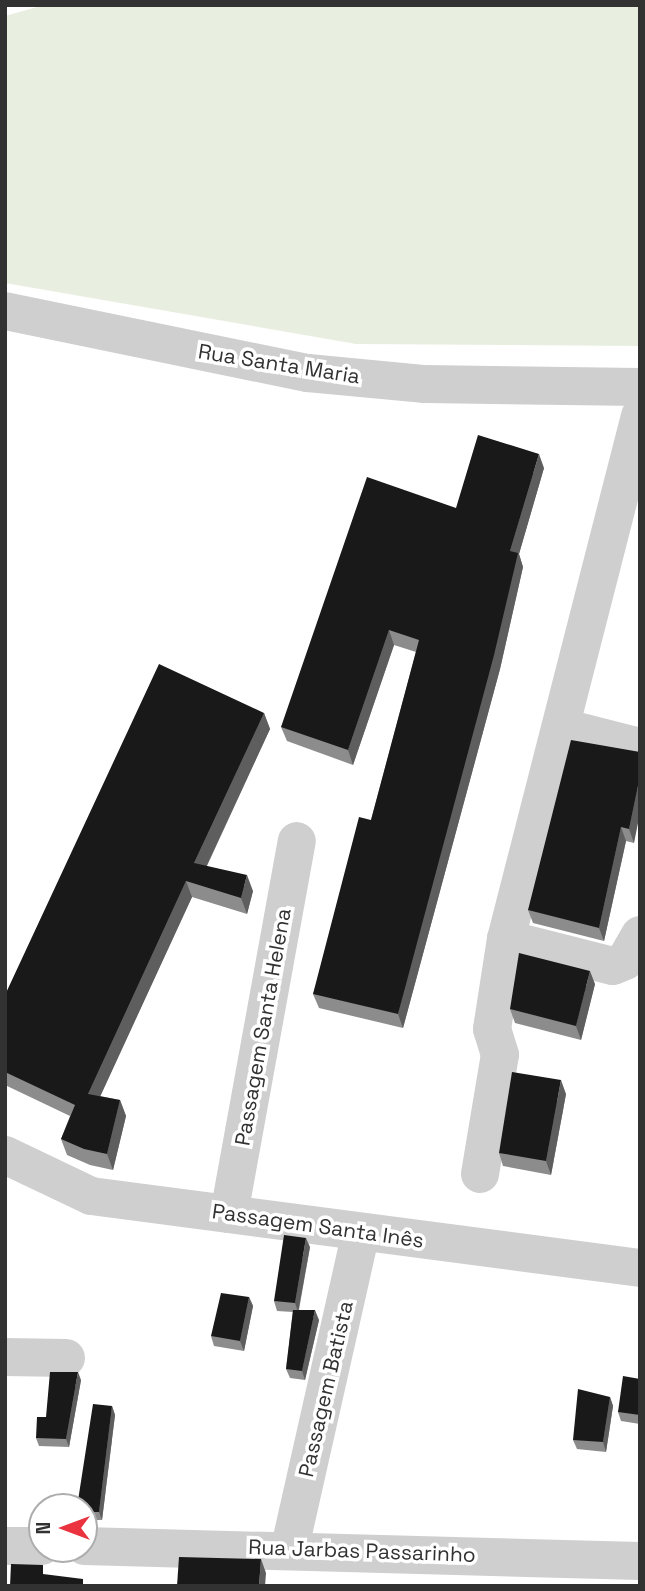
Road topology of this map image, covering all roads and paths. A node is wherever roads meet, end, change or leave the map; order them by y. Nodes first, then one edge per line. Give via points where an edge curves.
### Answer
1 (5, 311) edge
2 (640, 387) edge
3 (640, 416) edge
4 (561, 727) junction
5 (640, 747) edge
6 (297, 841) dead end
7 (640, 935) edge
8 (506, 939) junction
9 (5, 1155) edge
10 (480, 1174) dead end
11 (229, 1214) junction
12 (361, 1232) junction
13 (640, 1268) edge
14 (5, 1357) edge
15 (66, 1359) dead end
16 (5, 1546) edge
17 (28, 1546) edge
18 (98, 1546) edge
19 (290, 1547) junction
20 (640, 1561) edge

1 - 2 street, Rua Santa Maria via 308,373 425,384
3 - 4 street
4 - 5 street
4 - 8 street
6 - 11 street, Passagem Santa Helena
7 - 8 street via 625,961 613,966
8 - 10 street via 492,1029 500,1055
9 - 11 street, Passagem Santa Inês via 91,1196
11 - 12 street, Passagem Santa Inês
12 - 13 street, Passagem Santa Inês
12 - 19 street, Passagem Batista
14 - 15 street
16 - 17 street
18 - 19 street, Rua Jarbas Passarinho
19 - 20 street, Rua Jarbas Passarinho

